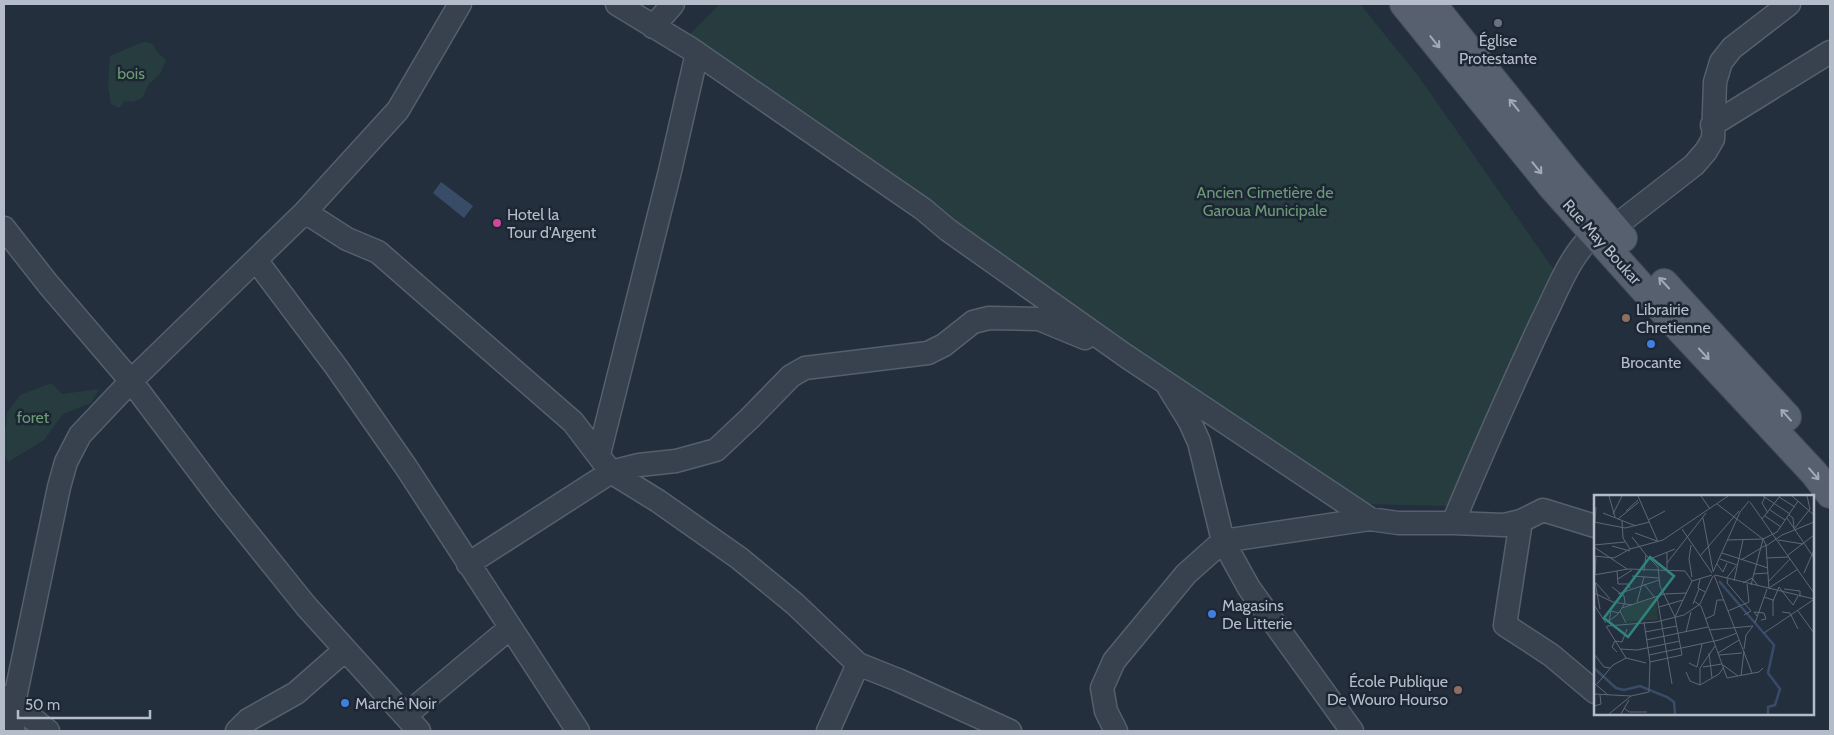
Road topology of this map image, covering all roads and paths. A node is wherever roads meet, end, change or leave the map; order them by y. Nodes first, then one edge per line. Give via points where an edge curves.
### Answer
1 (460, 4) edge
2 (617, 4) edge
3 (672, 4) edge
4 (1404, 4) edge
5 (1432, 4) edge
6 (1789, 4) edge
7 (653, 27) junction
8 (1830, 52) edge
9 (697, 53) junction
10 (1712, 125) junction
11 (305, 212) junction
12 (4, 228) edge
13 (1604, 231) junction
14 (256, 260) junction
15 (1118, 351) junction
16 (131, 381) junction
17 (1166, 382) junction
18 (605, 463) junction
19 (1830, 464) edge
20 (1830, 494) edge
21 (1370, 519) junction
22 (1520, 521) junction
23 (1453, 523) junction
24 (1594, 526) edge
25 (1222, 541) junction
26 (468, 564) junction
27 (510, 628) junction
28 (345, 650) junction
29 (858, 664) junction
30 (1594, 691) edge
31 (9, 700) edge
32 (412, 723) edge
33 (13, 731) edge
34 (48, 731) edge
35 (237, 731) edge
36 (578, 731) edge
37 (828, 731) edge
38 (1010, 731) edge
39 (1116, 731) edge
40 (1352, 731) edge

1 - 11 street via 398,110
2 - 7 street
3 - 7 street
4 -> 13 main road, Rue May Boukar via 1553,188
13 -> 5 main road, Rue May Boukar
6 - 10 street via 1732,48 1721,62 1715,82
7 - 9 street
8 - 10 street
9 - 15 street via 923,209
9 - 18 street
10 - 13 street via 1712,142 1697,162
11 - 14 street
11 - 18 street via 347,239 378,252 573,422
12 - 16 street
19 -> 13 main road, Rue May Boukar
13 -> 20 main road, Rue May Boukar
13 - 23 street via 1579,248 1519,372
14 - 16 street
14 - 26 street via 337,368
15 - 17 street
15 - 18 street via 1039,320 989,318 973,322 928,353 805,368 791,376 716,450 676,461 639,465
16 - 28 street via 220,499
16 - 31 street via 80,435 66,462
17 - 21 street
17 - 25 street via 1199,442
18 - 26 street
18 - 29 street via 739,558 795,604
21 - 23 street via 1398,523
21 - 25 street
22 - 23 street via 1504,525
22 - 24 street via 1543,510
22 - 30 street via 1505,625 1551,655
25 - 39 street via 1186,574 1114,661 1102,688 1106,711
25 - 40 street via 1249,588
26 - 27 street
27 - 32 street
27 - 36 street
28 - 32 street
28 - 35 street via 296,693 248,720
29 - 37 street
29 - 38 street
31 - 33 street
31 - 34 street

